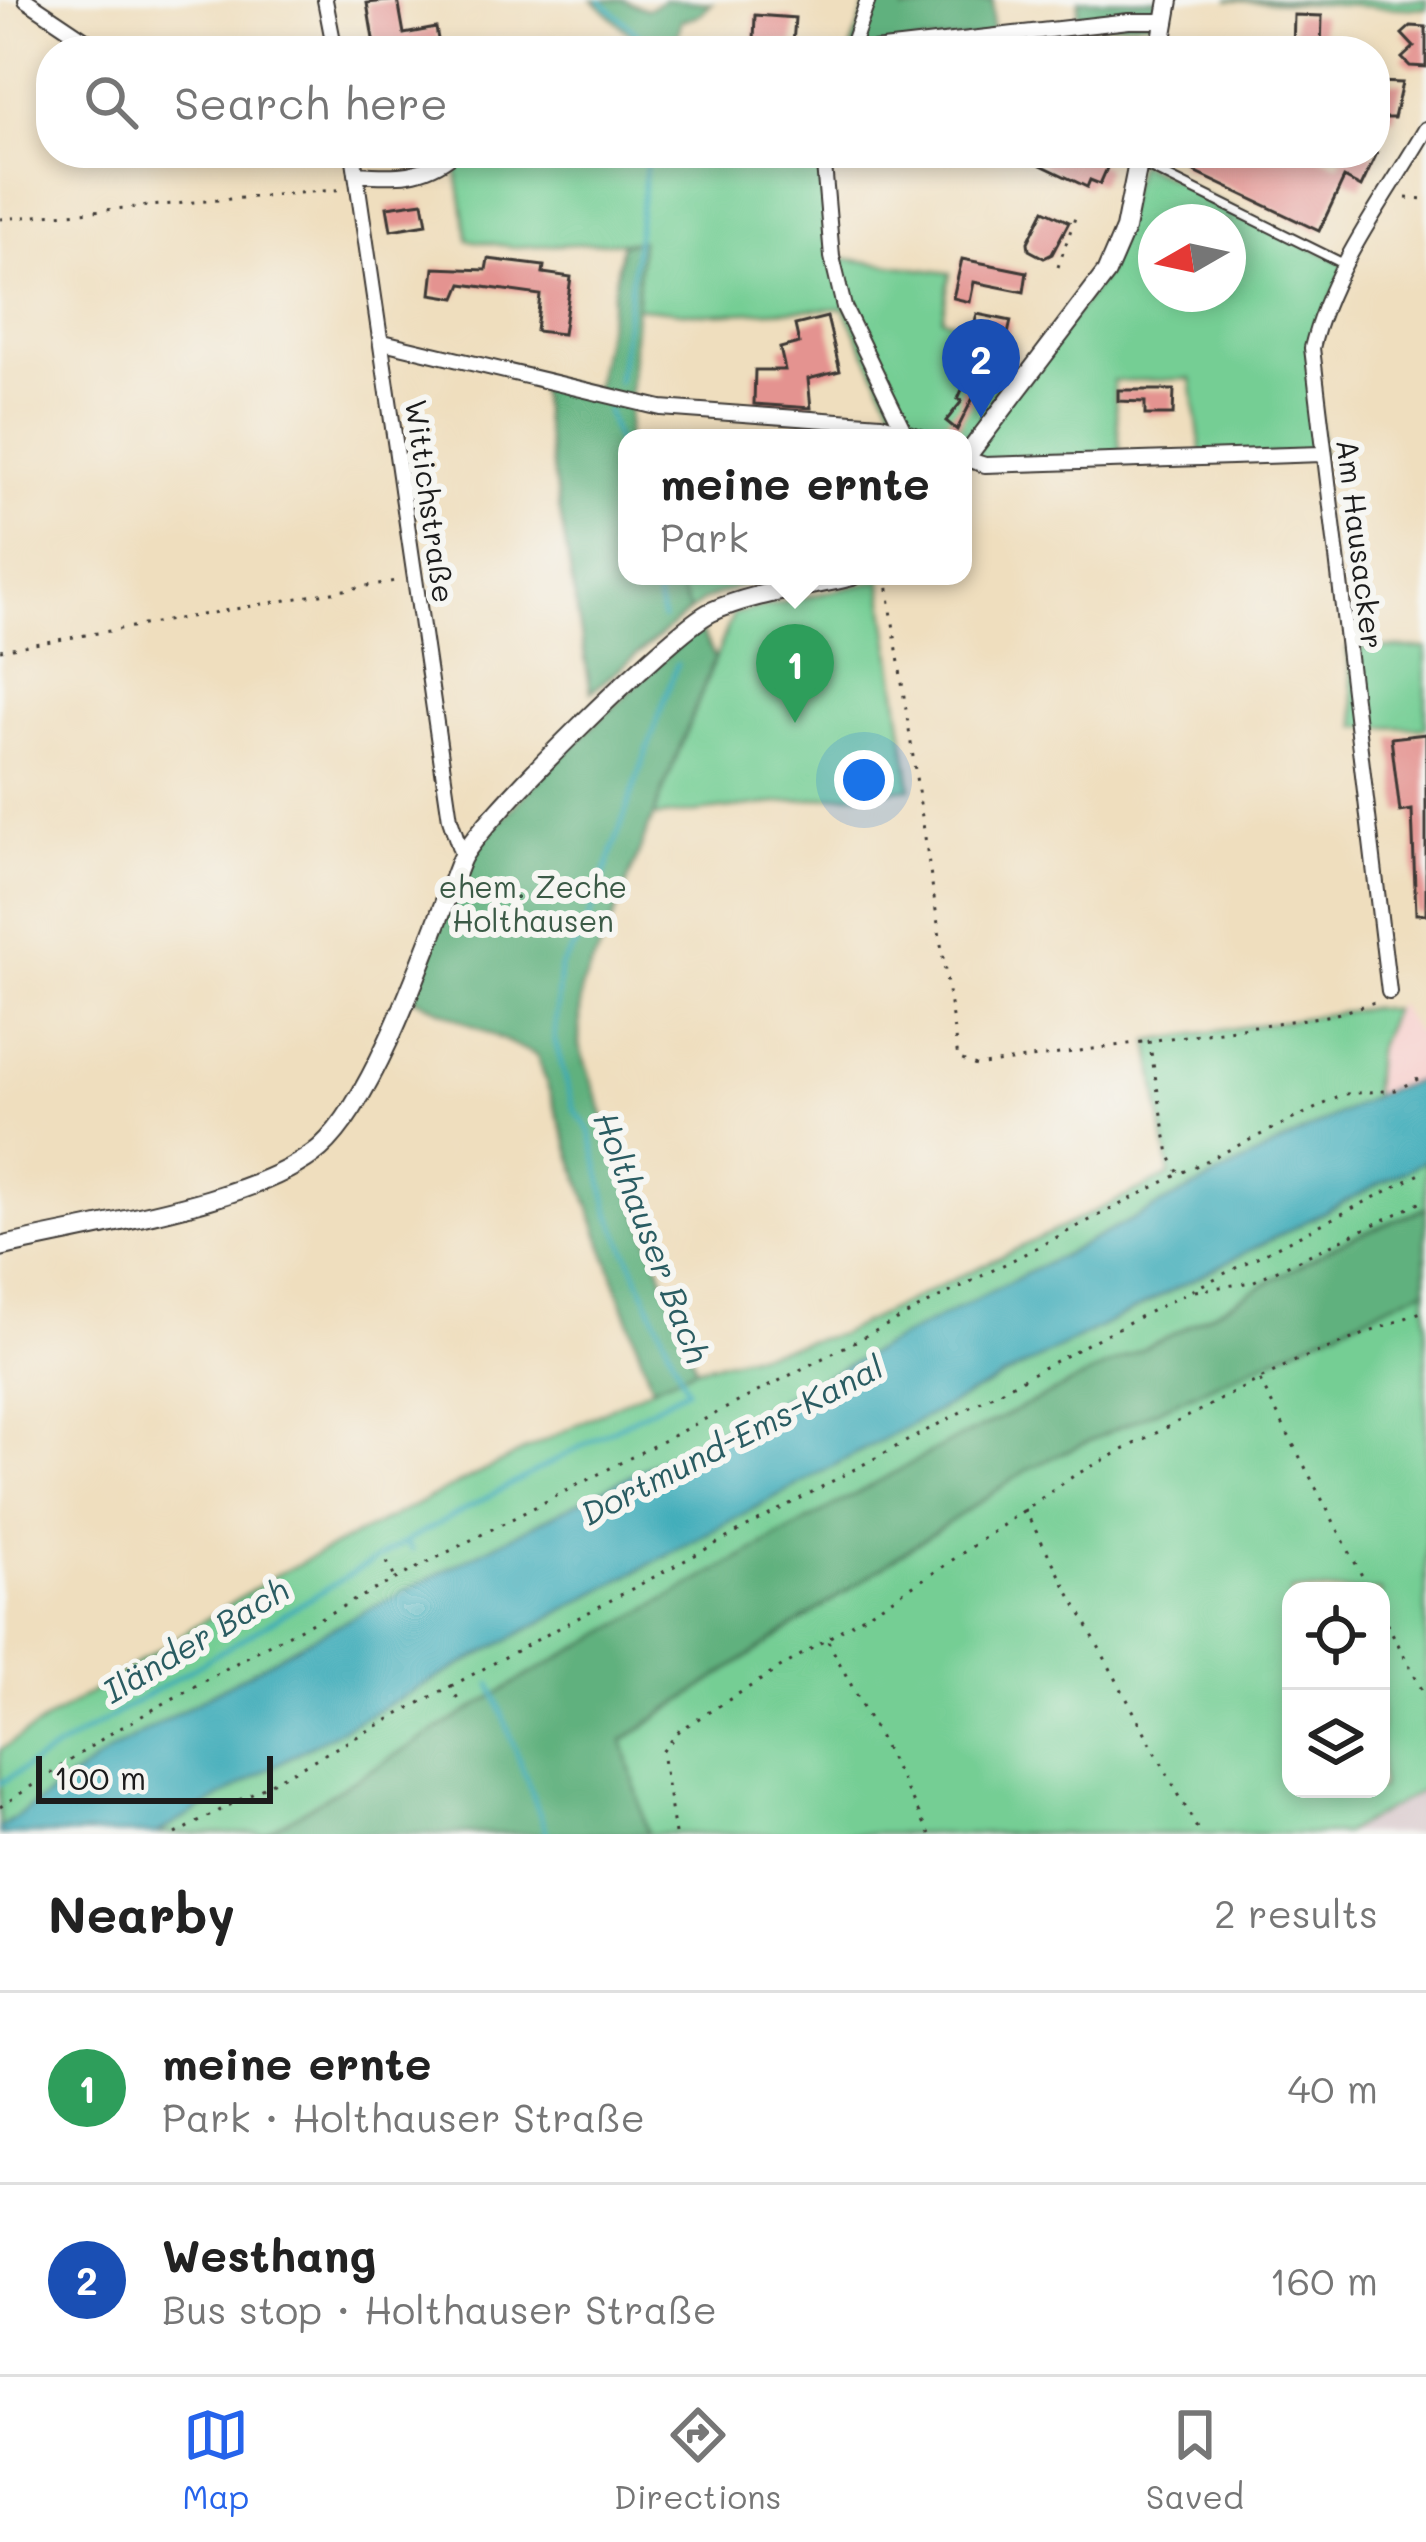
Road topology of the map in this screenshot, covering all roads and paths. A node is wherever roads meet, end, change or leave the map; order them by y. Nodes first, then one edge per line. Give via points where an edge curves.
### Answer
1 (26, 0) edge
2 (325, 0) edge
3 (868, 0) edge
4 (1169, 0) edge
5 (1166, 21) junction
6 (80, 36) edge
7 (332, 36) edge
8 (855, 36) edge
9 (993, 36) edge
10 (1163, 36) edge
11 (1426, 129) edge
12 (356, 168) edge
13 (435, 168) edge
14 (824, 168) edge
15 (1137, 168) edge
16 (1159, 168) edge
17 (358, 181) junction
18 (1406, 198) dead end
19 (1426, 199) edge
20 (1077, 212) dead end
21 (0, 219) edge
22 (1346, 264) junction
23 (1058, 267) dead end
24 (382, 342) junction
25 (902, 427) junction
26 (906, 429) edge
27 (972, 449) edge
28 (1322, 454) junction
29 (972, 462) edge
30 (414, 578) junction
31 (812, 585) edge
32 (887, 585) edge
33 (0, 650) edge
34 (462, 855) junction
35 (1389, 992) joint
36 (1149, 1041) junction
37 (1426, 1075) edge
38 (1426, 1171) edge
39 (1179, 1174) junction
40 (1426, 1200) edge
41 (0, 1246) edge
42 (1189, 1292) junction
43 (1426, 1310) edge
44 (1259, 1380) junction
45 (1024, 1509) junction
46 (386, 1562) dead end
47 (394, 1578) junction
48 (1365, 1582) edge
49 (1390, 1629) edge
50 (827, 1639) junction
51 (449, 1683) junction
52 (1426, 1697) edge
53 (458, 1699) dead end
54 (0, 1807) edge
55 (176, 1834) edge
56 (675, 1834) edge
57 (930, 1834) edge
58 (1200, 1834) edge

1 - 6 street
2 - 7 street
3 - 8 street
4 - 5 street
5 - 9 street
5 - 10 street
11 - 22 street, Am Hausacker
12 - 17 street, Wittichstraße
13 - 17 street
14 - 25 street via 844,308
15 - 27 street via 1106,273
16 - 22 lane
17 - 21 path
17 - 24 street, Wittichstraße
18 - 19 path
20 - 23 path
22 - 28 street, Am Hausacker via 1312,348
24 - 25 street via 661,409
24 - 30 street, Wittichstraße
25 - 26 street
28 - 29 street
28 - 35 street, Am Hausacker
30 - 33 path
30 - 34 street, Wittichstraße
31 - 34 street via 705,615 607,702
32 - 36 path via 958,1058 976,1066
34 - 41 street via 364,1084 323,1146 250,1188
35 - 36 path via 1369,1008 1333,1016
36 - 39 path
37 - 39 path via 1396,1090 1345,1094
38 - 42 path
39 - 47 path
40 - 42 path via 1252,1282
42 - 51 path
43 - 44 path
44 - 45 path
44 - 48 path
45 - 50 path
45 - 58 path
46 - 47 path
47 - 54 path via 128,1723
49 - 52 path
50 - 56 path via 666,1740
50 - 57 path
51 - 53 path
51 - 55 path

